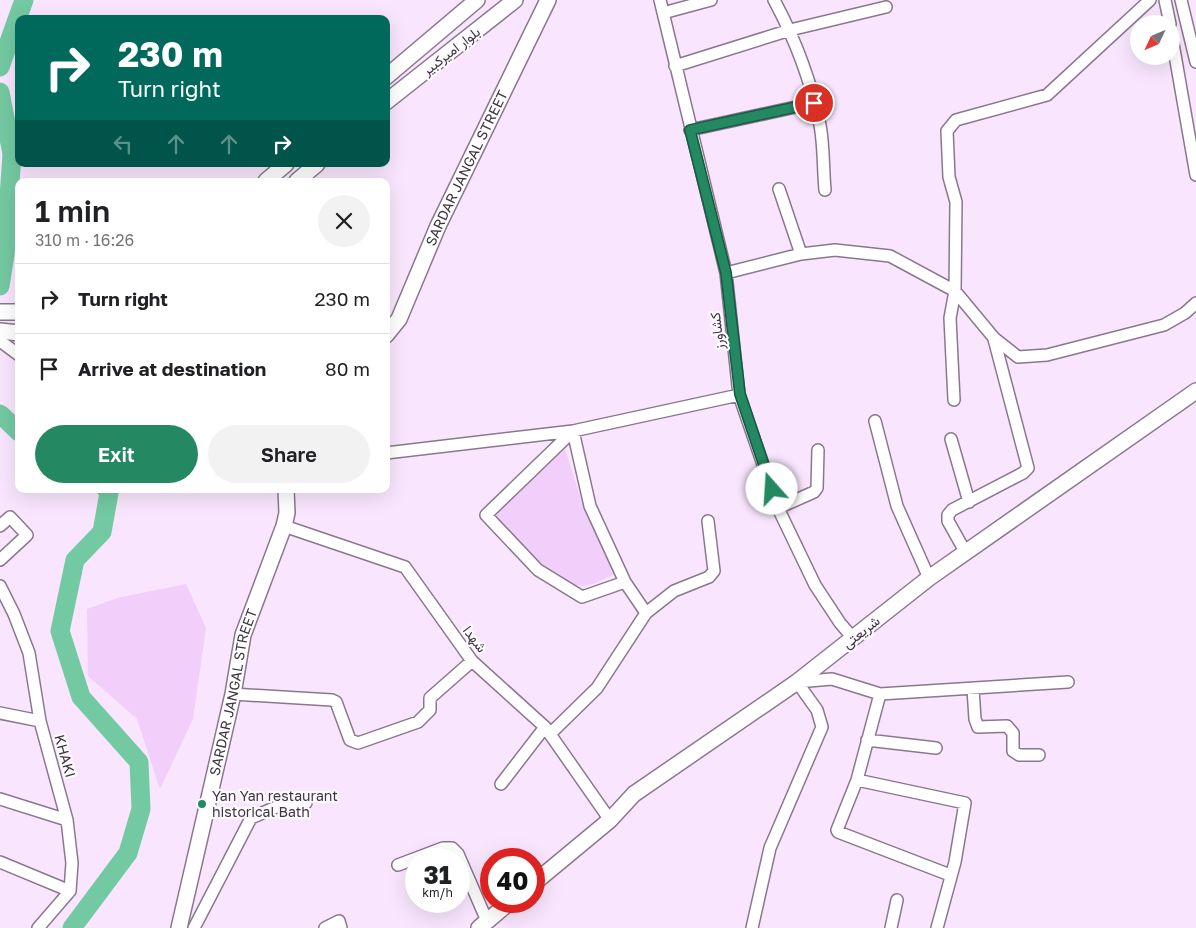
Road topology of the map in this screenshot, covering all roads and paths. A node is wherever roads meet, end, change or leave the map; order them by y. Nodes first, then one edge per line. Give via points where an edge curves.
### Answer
1 (477, 0) edge
2 (515, 0) edge
3 (548, 0) edge
4 (660, 0) edge
5 (711, 0) edge
6 (774, 0) edge
7 (1150, 0) edge
8 (1165, 0) edge
9 (1181, 0) edge
10 (886, 7) dead end
11 (663, 13) junction
12 (1168, 15) edge
13 (790, 30) junction
14 (1196, 62) edge
15 (1177, 65) edge
16 (675, 66) junction
17 (390, 73) edge
18 (390, 99) edge
19 (814, 103) junction
20 (690, 130) junction
21 (282, 167) edge
22 (313, 167) edge
23 (1196, 175) edge
24 (270, 178) edge
25 (301, 178) edge
26 (779, 189) dead end
27 (825, 190) dead end
28 (801, 254) junction
29 (726, 273) junction
30 (954, 291) junction
31 (1196, 303) edge
32 (0, 312) edge
33 (15, 312) edge
34 (390, 330) edge
35 (0, 331) edge
36 (15, 333) edge
37 (994, 338) junction
38 (0, 341) edge
39 (15, 352) edge
40 (1196, 391) edge
41 (740, 394) junction
42 (954, 400) dead end
43 (875, 421) dead end
44 (573, 431) junction
45 (951, 439) dead end
46 (818, 450) dead end
47 (390, 453) edge
48 (284, 493) edge
49 (969, 502) junction
50 (778, 508) junction
51 (708, 521) dead end
52 (0, 526) edge
53 (284, 526) junction
54 (966, 553) junction
55 (0, 560) edge
56 (928, 578) junction
57 (624, 582) junction
58 (0, 586) edge
59 (646, 612) junction
60 (853, 638) junction
61 (472, 661) junction
62 (796, 682) junction
63 (1068, 682) dead end
64 (973, 689) junction
65 (233, 694) junction
66 (880, 694) junction
67 (0, 713) edge
68 (40, 721) junction
69 (547, 731) junction
70 (867, 740) junction
71 (936, 748) dead end
72 (1038, 755) dead end
73 (857, 780) junction
74 (501, 784) dead end
75 (0, 799) edge
76 (306, 803) dead end
77 (67, 820) junction
78 (610, 820) junction
79 (0, 862) edge
80 (398, 865) dead end
81 (545, 873) edge
82 (950, 875) junction
83 (70, 891) junction
84 (897, 900) dead end
85 (497, 913) edge
86 (483, 925) edge
87 (38, 928) edge
88 (179, 928) edge
89 (194, 928) edge
90 (325, 928) edge
91 (341, 928) edge
92 (752, 928) edge
93 (891, 928) edge
94 (937, 928) edge

1 - 17 main road, بلوار امیرکبیر
2 - 18 main road, بلوار امیرکبیر
3 - 34 main road, SARDAR JANGAL STREET via 438,226 399,319
4 - 11 street, کشاورز
5 - 11 street
6 - 13 street
7 - 30 street via 1047,95 956,120 947,131 949,177 956,202
8 - 12 street
9 - 14 street
10 - 13 street
11 - 16 street, کشاورز
13 - 16 street
13 - 19 street
15 - 23 street
16 - 20 street, کشاورز
19 - 20 street
19 - 27 street via 820,126
20 - 29 street, کشاورز
21 - 24 main road
22 - 25 main road
26 - 28 street
28 - 29 street
28 - 30 street via 835,250 890,256
29 - 41 street, کشاورز
30 - 37 street
30 - 42 street via 950,318
31 - 37 street via 1164,325 1047,355 1018,357
32 - 33 main road
35 - 36 main road
37 - 49 street via 1028,468
38 - 39 street
40 - 54 main road, شریعتی
41 - 44 street
41 - 50 street, کشاورز
43 - 56 street via 897,506
44 - 47 street
44 - 57 street via 590,506
44 - 57 street via 486,516 538,570 582,597
45 - 49 street
46 - 50 street via 817,488
48 - 53 main road, SARDAR JANGAL STREET via 287,513
49 - 54 street via 948,515 948,521
50 - 60 street, کشاورز via 815,585
51 - 59 street via 714,571 709,577 674,591
52 - 55 street via 10,517 27,535
53 - 61 street, شهدا via 405,567
53 - 65 main road, SARDAR JANGAL STREET via 243,635
54 - 56 main road, شریعتی
56 - 60 main road, شریعتی
57 - 59 street
58 - 68 street, KHAKI via 29,653
59 - 69 street via 597,688
60 - 62 main road, شریعتی
61 - 65 street via 430,698 430,710 418,722 358,743 350,740 339,708 332,700
61 - 69 street, شهدا
62 - 66 street via 832,679
62 - 78 main road, شریعتی via 634,794
62 - 92 street via 817,710 822,727 770,848
63 - 64 street
64 - 66 street
64 - 72 street via 978,726 1007,726 1013,733 1013,751 1019,756
65 - 88 main road, SARDAR JANGAL STREET
66 - 70 street
67 - 68 street
68 - 77 street, KHAKI
69 - 74 street
69 - 78 street, شهدا
70 - 71 street
70 - 73 street
73 - 82 street via 838,832
73 - 82 street via 965,803
75 - 77 street
76 - 89 street via 281,805 252,818
77 - 83 street, KHAKI via 72,863
78 - 81 main road, شریعتی
79 - 83 street
80 - 86 street via 443,848 452,848 458,854
82 - 94 street
83 - 87 street
84 - 93 street
85 - 86 main road
90 - 91 street via 339,921

